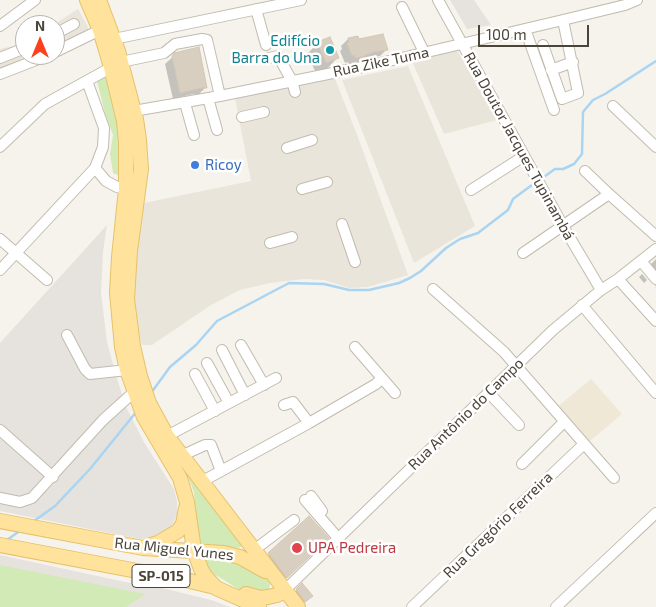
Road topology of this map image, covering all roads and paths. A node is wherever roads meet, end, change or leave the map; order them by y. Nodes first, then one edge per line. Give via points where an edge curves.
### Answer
1 (35, 0) edge
2 (87, 0) edge
3 (99, 0) edge
4 (302, 0) edge
5 (438, 0) edge
6 (637, 0) edge
7 (402, 7) dead end
8 (256, 10) junction
9 (563, 20) junction
10 (74, 24) dead end
11 (0, 26) edge
12 (65, 29) edge
13 (525, 29) junction
14 (100, 30) junction
15 (114, 39) junction
16 (462, 44) junction
17 (266, 45) dead end
18 (542, 45) dead end
19 (65, 47) edge
20 (15, 52) edge
21 (424, 52) junction
22 (0, 58) edge
23 (264, 59) dead end
24 (572, 62) junction
25 (23, 65) edge
26 (116, 65) junction
27 (551, 70) junction
28 (0, 74) edge
29 (87, 81) junction
30 (292, 81) junction
31 (295, 92) dead end
32 (220, 96) junction
33 (208, 98) junction
34 (185, 103) junction
35 (613, 106) dead end
36 (554, 110) dead end
37 (128, 112) junction
38 (264, 112) dead end
39 (242, 117) dead end
40 (217, 130) dead end
41 (194, 135) dead end
42 (312, 140) dead end
43 (656, 146) edge
44 (0, 147) edge
45 (287, 148) dead end
46 (524, 156) junction
47 (95, 168) junction
48 (585, 171) dead end
49 (327, 182) dead end
50 (126, 189) junction
51 (302, 190) dead end
52 (471, 190) dead end
53 (609, 194) junction
54 (342, 224) dead end
55 (563, 226) junction
56 (656, 236) edge
57 (292, 237) dead end
58 (0, 239) edge
59 (270, 243) dead end
60 (656, 249) edge
61 (523, 253) dead end
62 (16, 254) junction
63 (641, 261) junction
64 (355, 262) dead end
65 (0, 270) edge
66 (618, 279) junction
67 (656, 279) edge
68 (47, 280) dead end
69 (433, 289) dead end
70 (601, 290) junction
71 (582, 305) junction
72 (656, 321) edge
73 (66, 335) dead end
74 (241, 345) dead end
75 (355, 347) dead end
76 (222, 350) dead end
77 (207, 363) dead end
78 (516, 366) junction
79 (127, 370) junction
80 (195, 374) dead end
81 (276, 378) dead end
82 (379, 381) junction
83 (264, 385) junction
84 (134, 392) junction
85 (395, 393) dead end
86 (489, 393) junction
87 (656, 393) edge
88 (245, 395) junction
89 (229, 403) junction
90 (284, 405) dead end
91 (215, 411) junction
92 (564, 422) junction
93 (309, 423) junction
94 (519, 425) dead end
95 (0, 430) edge
96 (167, 436) junction
97 (584, 444) junction
98 (181, 456) junction
99 (522, 464) dead end
100 (221, 470) junction
101 (53, 477) junction
102 (614, 478) dead end
103 (201, 482) junction
104 (0, 498) edge
105 (308, 498) dead end
106 (187, 502) junction
107 (656, 513) edge
108 (294, 520) dead end
109 (0, 521) edge
110 (339, 537) junction
111 (0, 545) edge
112 (143, 548) junction
113 (194, 550) junction
114 (254, 550) junction
115 (216, 588) junction
116 (285, 590) junction
117 (259, 607) edge
118 (298, 607) edge
119 (412, 607) edge
120 (556, 607) edge

1 - 11 street
2 - 14 main road
3 - 15 main road
4 - 8 street
5 - 16 street, Rua Doutor Jacques Tupinambá
6 - 9 street, Rua Zike Tuma
7 - 21 street
8 - 15 street
8 - 17 street
9 - 13 street, Rua Zike Tuma
9 - 24 street
10 - 12 street
13 - 16 street, Rua Zike Tuma
13 - 36 street
14 - 19 street
14 - 26 main road
15 - 26 main road
16 - 21 street, Rua Zike Tuma
16 - 46 street, Rua Doutor Jacques Tupinambá
18 - 27 street
20 - 22 street
21 - 30 street, Rua Zike Tuma
23 - 30 street via 278,56
24 - 27 street
24 - 27 street via 579,92 563,99
25 - 28 street
26 - 29 street
26 - 32 street via 164,53 175,44 205,39
26 - 37 main road
29 - 44 street via 46,104
29 - 47 street via 104,128 103,147
30 - 31 street
30 - 32 street, Rua Zike Tuma via 259,93
32 - 33 street, Rua Zike Tuma
33 - 34 street, Rua Zike Tuma
33 - 40 street
34 - 37 street, Rua Zike Tuma
34 - 41 street
35 - 43 street
37 - 50 main road
37 - 96 main road via 139,140 145,169 127,278 129,326 149,403
38 - 39 street
42 - 45 street
46 - 52 street
46 - 55 street, Rua Doutor Jacques Tupinambá
47 - 50 street via 106,181
47 - 62 street
48 - 53 street
49 - 51 street
50 - 79 main road via 117,293
53 - 55 street
53 - 56 street
54 - 64 street
55 - 61 street
55 - 70 street, Rua Doutor Jacques Tupinambá
57 - 59 street
58 - 62 street
60 - 63 street, Rua Antônio do Campo
62 - 65 street
62 - 68 street
63 - 66 street, Rua Antônio do Campo
63 - 67 street
66 - 70 street, Rua Antônio do Campo
66 - 72 street
69 - 78 street
70 - 71 street, Rua Antônio do Campo
71 - 78 street, Rua Antônio do Campo
71 - 87 street
73 - 79 street via 90,374
74 - 83 street
75 - 82 street
76 - 88 street
77 - 89 street
78 - 86 street, Rua Antônio do Campo
78 - 92 street
79 - 84 main road
80 - 91 street
81 - 83 street
82 - 85 street
82 - 93 street
83 - 88 street
84 - 101 street via 103,420
84 - 106 main road via 144,417 180,478
86 - 94 street
86 - 110 street, Rua Antônio do Campo
88 - 89 street
89 - 91 street
90 - 93 street via 293,402
91 - 96 street
92 - 97 street
92 - 99 street
93 - 100 street
95 - 101 street
96 - 98 main road
97 - 102 street
97 - 119 street, Rua Gregório Ferreira
98 - 100 street via 210,445
98 - 103 main road
100 - 103 street
101 - 104 street via 26,501
103 - 114 main road
105 - 110 street
106 - 112 main road via 183,524 178,531
106 - 113 main road
107 - 120 street
108 - 114 street
109 - 112 main road, Rua Miguel Yunes / SP-015
110 - 116 street, Rua Antônio do Campo
111 - 115 main road, Rua Miguel Yunes / SP-015
112 - 113 main road, Rua Miguel Yunes / SP-015
113 - 115 main road via 201,569
113 - 116 main road, Rua Miguel Yunes / SP-015 via 240,557 261,568
114 - 116 main road
115 - 116 main road, Rua Miguel Yunes / SP-015 via 261,598 277,596
115 - 117 main road
116 - 118 main road

